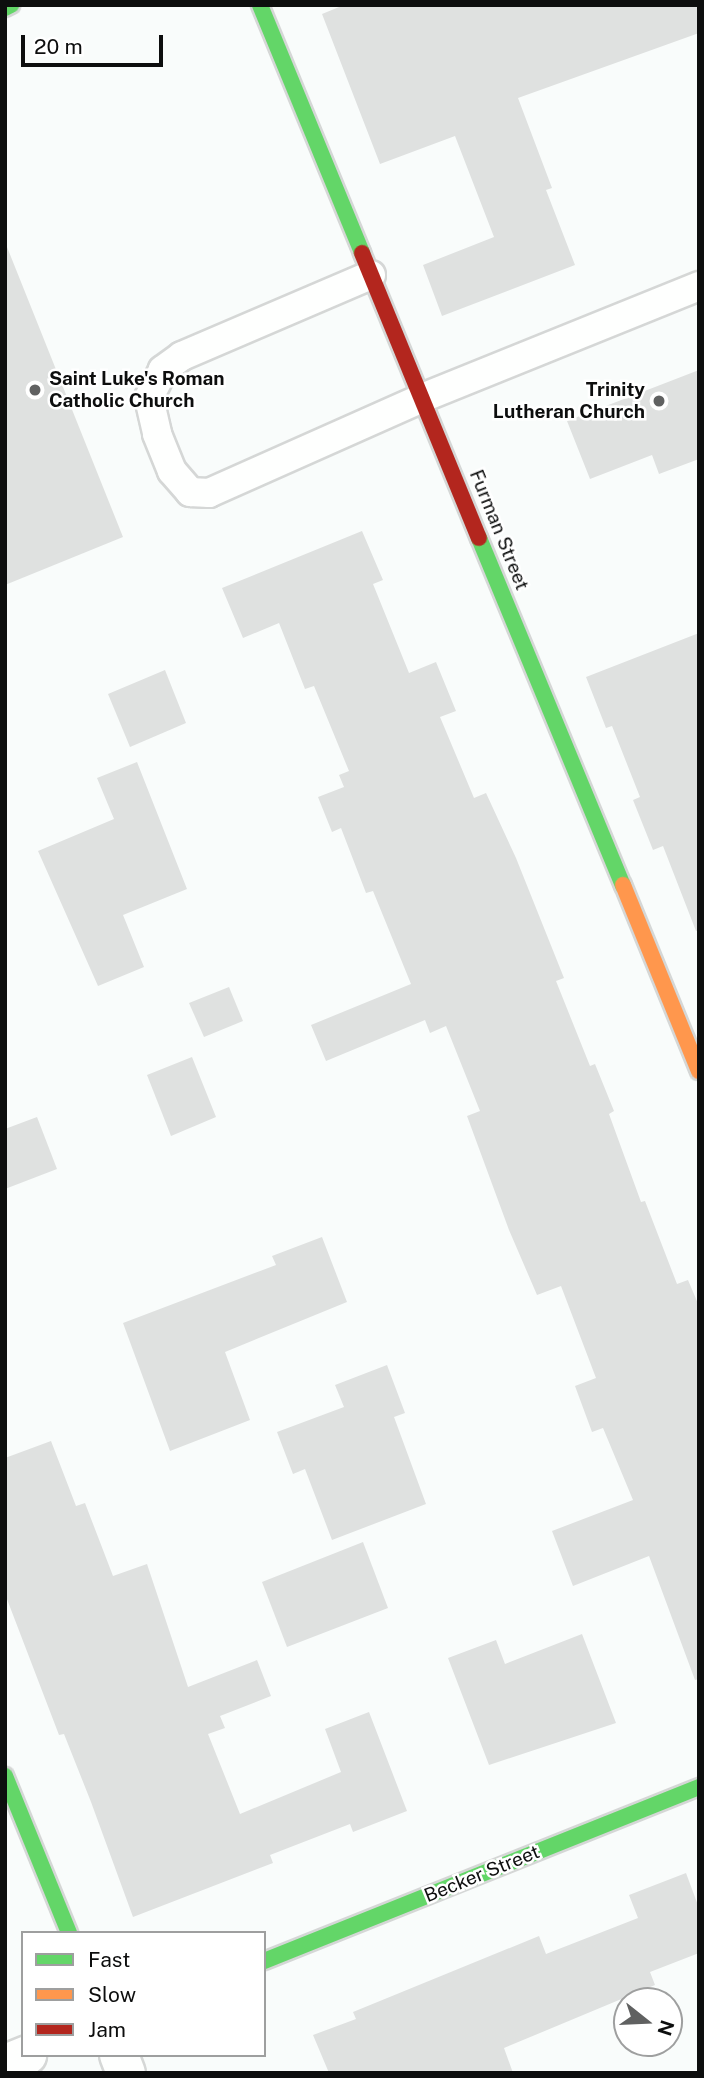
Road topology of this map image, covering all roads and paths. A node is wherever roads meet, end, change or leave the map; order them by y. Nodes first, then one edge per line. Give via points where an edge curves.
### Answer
1 (11, 5) edge
2 (261, 5) edge
3 (5, 8) edge
4 (371, 275) junction
5 (699, 286) edge
6 (422, 397) junction
7 (699, 1071) edge
8 (5, 1776) edge
9 (699, 1787) edge
10 (68, 1931) edge
11 (266, 1960) edge
12 (22, 2057) edge
13 (5, 2064) edge

1 - 3 street
2 - 4 street, Furman Street
4 - 6 street, Furman Street
4 - 6 lane via 182,356 163,370 149,398 172,471 190,492 209,493
5 - 6 lane
6 - 7 street, Furman Street
8 - 10 street
9 - 11 street, Becker Street
12 - 13 street

